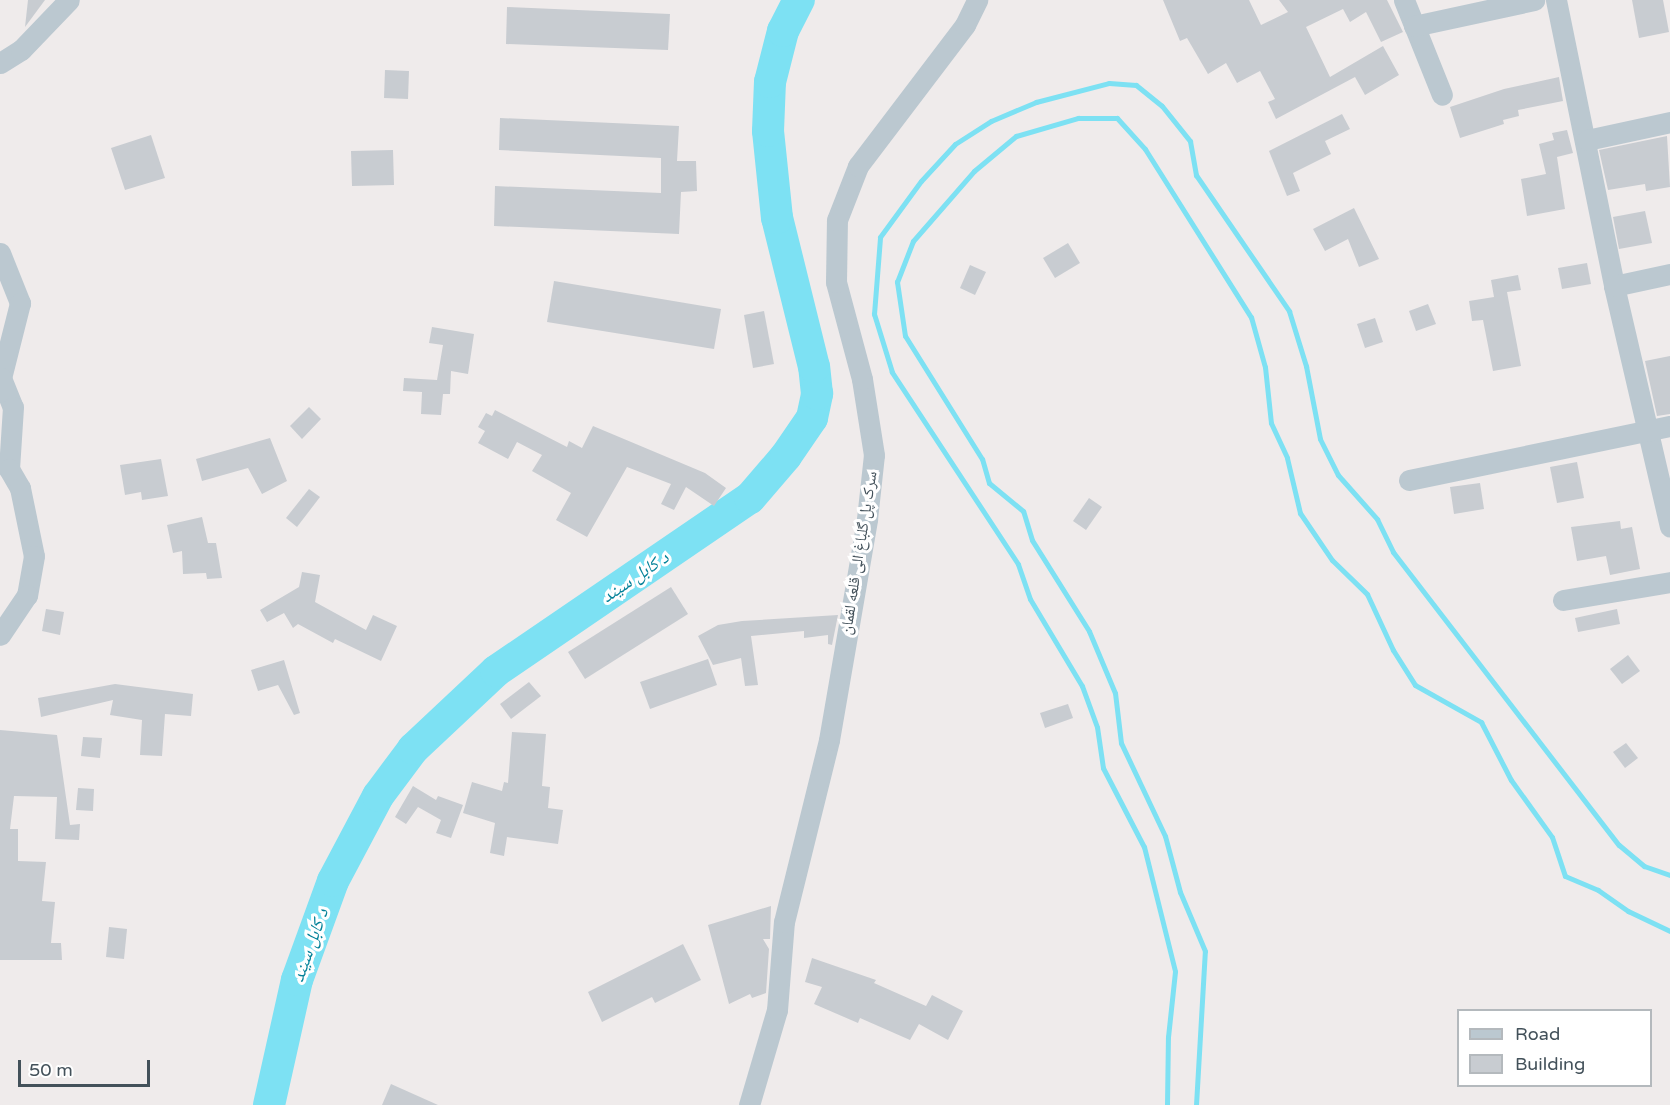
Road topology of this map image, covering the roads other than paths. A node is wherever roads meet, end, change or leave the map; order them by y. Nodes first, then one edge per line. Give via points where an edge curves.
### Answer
1 (69, 0) edge
2 (977, 0) edge
3 (1404, 0) edge
4 (1534, 0) edge
5 (1556, 0) edge
6 (1414, 26) junction
7 (0, 63) edge
8 (1442, 95) dead end
9 (1670, 122) edge
10 (1587, 140) junction
11 (0, 253) edge
12 (1670, 274) edge
13 (1614, 286) junction
14 (1660, 428) edge
15 (1409, 480) dead end
16 (1670, 527) edge
17 (1670, 582) edge
18 (1563, 600) dead end
19 (0, 635) edge
20 (749, 1105) edge

1 - 7 street via 21,50
2 - 20 street, سرک پل گلباغ الی قلعه لقمان via 958,34 858,166 837,220 836,282 862,379 873,466 829,740 784,922 777,1010
3 - 6 street
4 - 6 street
5 - 10 street
6 - 8 street
9 - 10 street
10 - 13 street
11 - 19 street via 20,303 1,378 13,407 9,469 20,488 34,556 27,595
12 - 13 street
13 - 14 street
14 - 15 street
14 - 16 street
17 - 18 street

